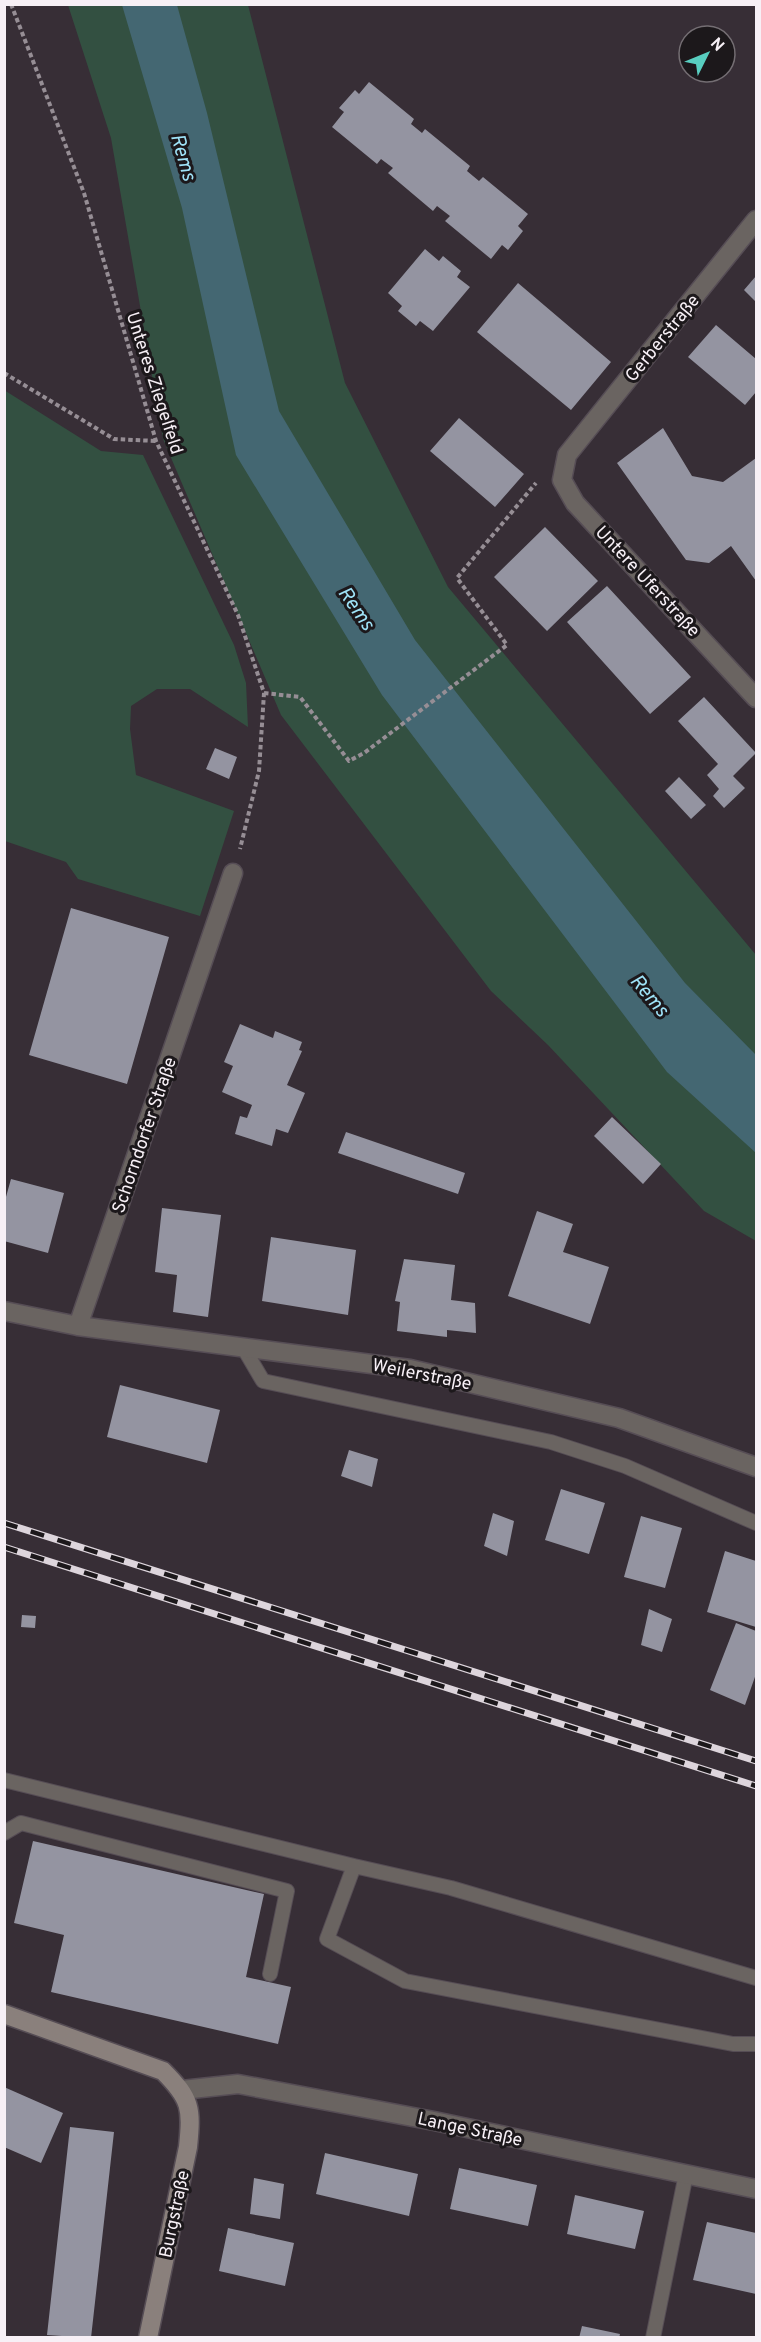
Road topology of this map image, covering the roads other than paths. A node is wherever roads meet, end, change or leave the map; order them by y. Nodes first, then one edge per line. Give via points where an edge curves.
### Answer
1 (756, 220) edge
2 (562, 480) joint
3 (756, 698) edge
4 (233, 873) road end
5 (4, 1311) edge
6 (78, 1326) junction
7 (243, 1347) junction
8 (756, 1467) edge
9 (756, 1523) edge
10 (4, 1780) edge
11 (4, 1833) edge
12 (354, 1866) junction
13 (270, 1974) dead end
14 (756, 1978) edge
15 (4, 2014) edge
16 (756, 2044) edge
17 (182, 2090) junction
18 (686, 2174) junction
19 (756, 2189) edge
20 (148, 2337) edge
21 (653, 2337) edge

1 - 2 street, Gerberstraße via 567,455
2 - 3 street, Untere Uferstraße via 575,503
4 - 6 street, Schorndorfer Straße
5 - 6 street
6 - 7 street, Weilerstraße
7 - 8 street, Weilerstraße via 410,1369 619,1418
7 - 9 lane via 263,1381 550,1442 625,1466
10 - 12 lane
11 - 13 lane via 21,1823 287,1891
12 - 14 lane via 451,1888
12 - 16 lane via 327,1940 405,1981 733,2044
15 - 17 street via 163,2071
17 - 18 street, Lange Straße via 238,2084
17 - 20 street, Burgstraße via 191,2116 188,2147
18 - 19 street, Lange Straße
18 - 21 lane

